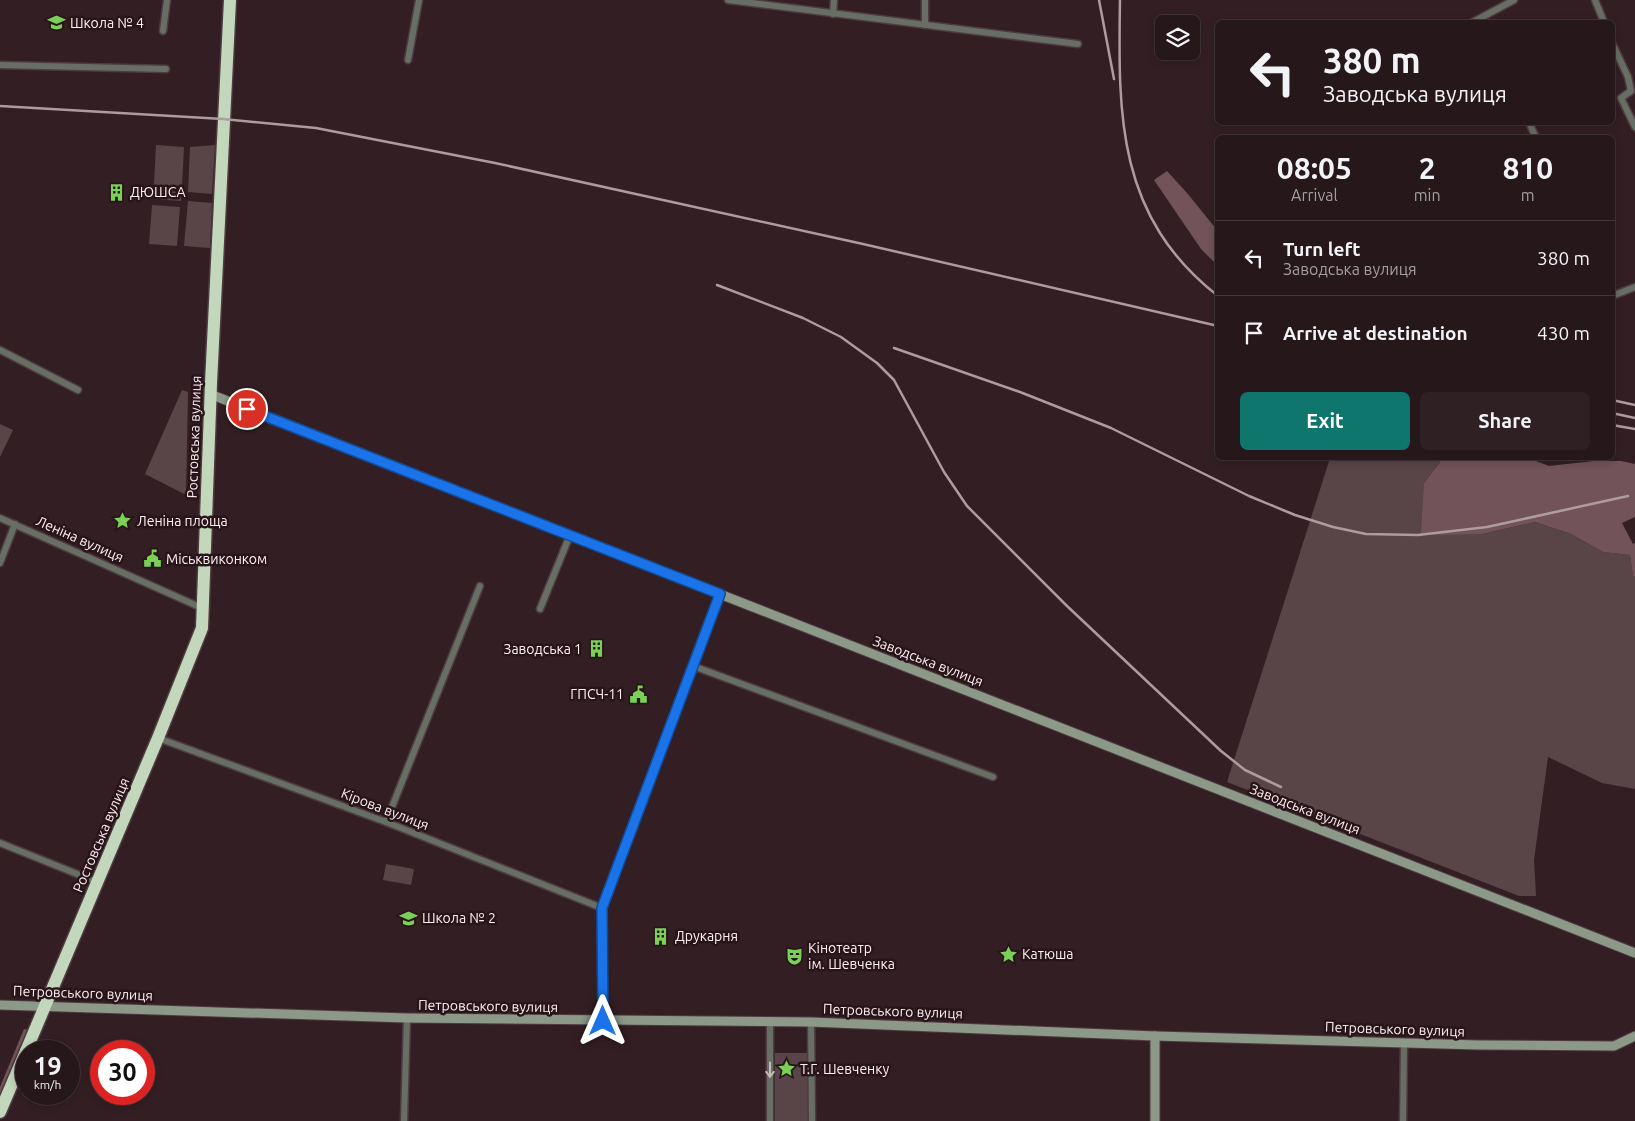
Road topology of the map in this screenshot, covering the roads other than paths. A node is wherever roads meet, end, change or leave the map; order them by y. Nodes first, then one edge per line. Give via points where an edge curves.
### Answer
1 (167, 0) edge
2 (230, 0) edge
3 (419, 0) edge
4 (728, 0) edge
5 (834, 0) edge
6 (925, 0) edge
7 (1514, 0) edge
8 (1595, 0) edge
9 (740, 1) edge
10 (834, 14) junction
11 (1483, 20) edge
12 (1603, 20) edge
13 (925, 25) junction
14 (163, 31) dead end
15 (1078, 44) dead end
16 (1615, 49) edge
17 (408, 60) dead end
18 (0, 65) edge
19 (166, 69) dead end
20 (1635, 127) edge
21 (1635, 287) edge
22 (1615, 295) edge
23 (0, 350) edge
24 (78, 390) dead end
25 (210, 394) junction
26 (0, 518) edge
27 (16, 524) junction
28 (570, 535) junction
29 (0, 563) edge
30 (480, 586) dead end
31 (720, 594) junction
32 (203, 608) junction
33 (540, 609) dead end
34 (693, 666) junction
35 (158, 738) junction
36 (993, 776) dead end
37 (386, 822) junction
38 (0, 843) edge
39 (97, 882) junction
40 (602, 908) junction
41 (1635, 953) edge
42 (0, 1005) edge
43 (46, 1006) junction
44 (407, 1018) junction
45 (603, 1021) junction
46 (770, 1021) junction
47 (811, 1022) junction
48 (1155, 1036) junction
49 (1634, 1039) edge
50 (31, 1040) edge
51 (1404, 1043) junction
52 (15, 1077) edge
53 (0, 1112) edge
54 (404, 1121) edge
55 (770, 1121) edge
56 (812, 1121) edge
57 (1155, 1121) edge
58 (1403, 1121) edge

1 - 14 street
2 - 25 highway, Ростовська вулиця
3 - 17 street
4 - 9 street
5 - 10 street
6 - 13 street
7 - 11 street
8 - 12 street
9 - 10 street
10 - 13 street
13 - 15 street
16 - 20 street via 1628,77 1630,91 1621,98
18 - 19 street
21 - 22 street
23 - 24 street
25 - 28 main road, Заводська вулиця
25 - 32 highway, Ростовська вулиця
26 - 27 street, Леніна вулиця
27 - 29 street
27 - 32 street, Леніна вулиця
28 - 31 main road, Заводська вулиця
28 - 33 street
30 - 37 street
31 - 34 street
31 - 41 main road, Заводська вулиця
32 - 35 highway, Ростовська вулиця via 202,628
34 - 36 street
34 - 40 street
35 - 37 street, Кірова вулиця
35 - 39 highway, Ростовська вулиця
37 - 40 street, Кірова вулиця
38 - 39 street
39 - 43 highway, Ростовська вулиця
40 - 45 street
42 - 43 main road, Петровського вулиця
43 - 44 main road, Петровського вулиця
43 - 50 highway, Ростовська вулиця
44 - 45 main road, Петровського вулиця
44 - 54 street
45 - 46 main road, Петровського вулиця
46 - 47 main road, Петровського вулиця
46 -> 55 street
47 - 48 main road, Петровського вулиця
47 - 56 street
48 - 51 main road, Петровського вулиця
48 - 57 main road
49 - 51 main road, Петровського вулиця via 1614,1046
51 - 58 street
52 - 53 highway, Ростовська вулиця

